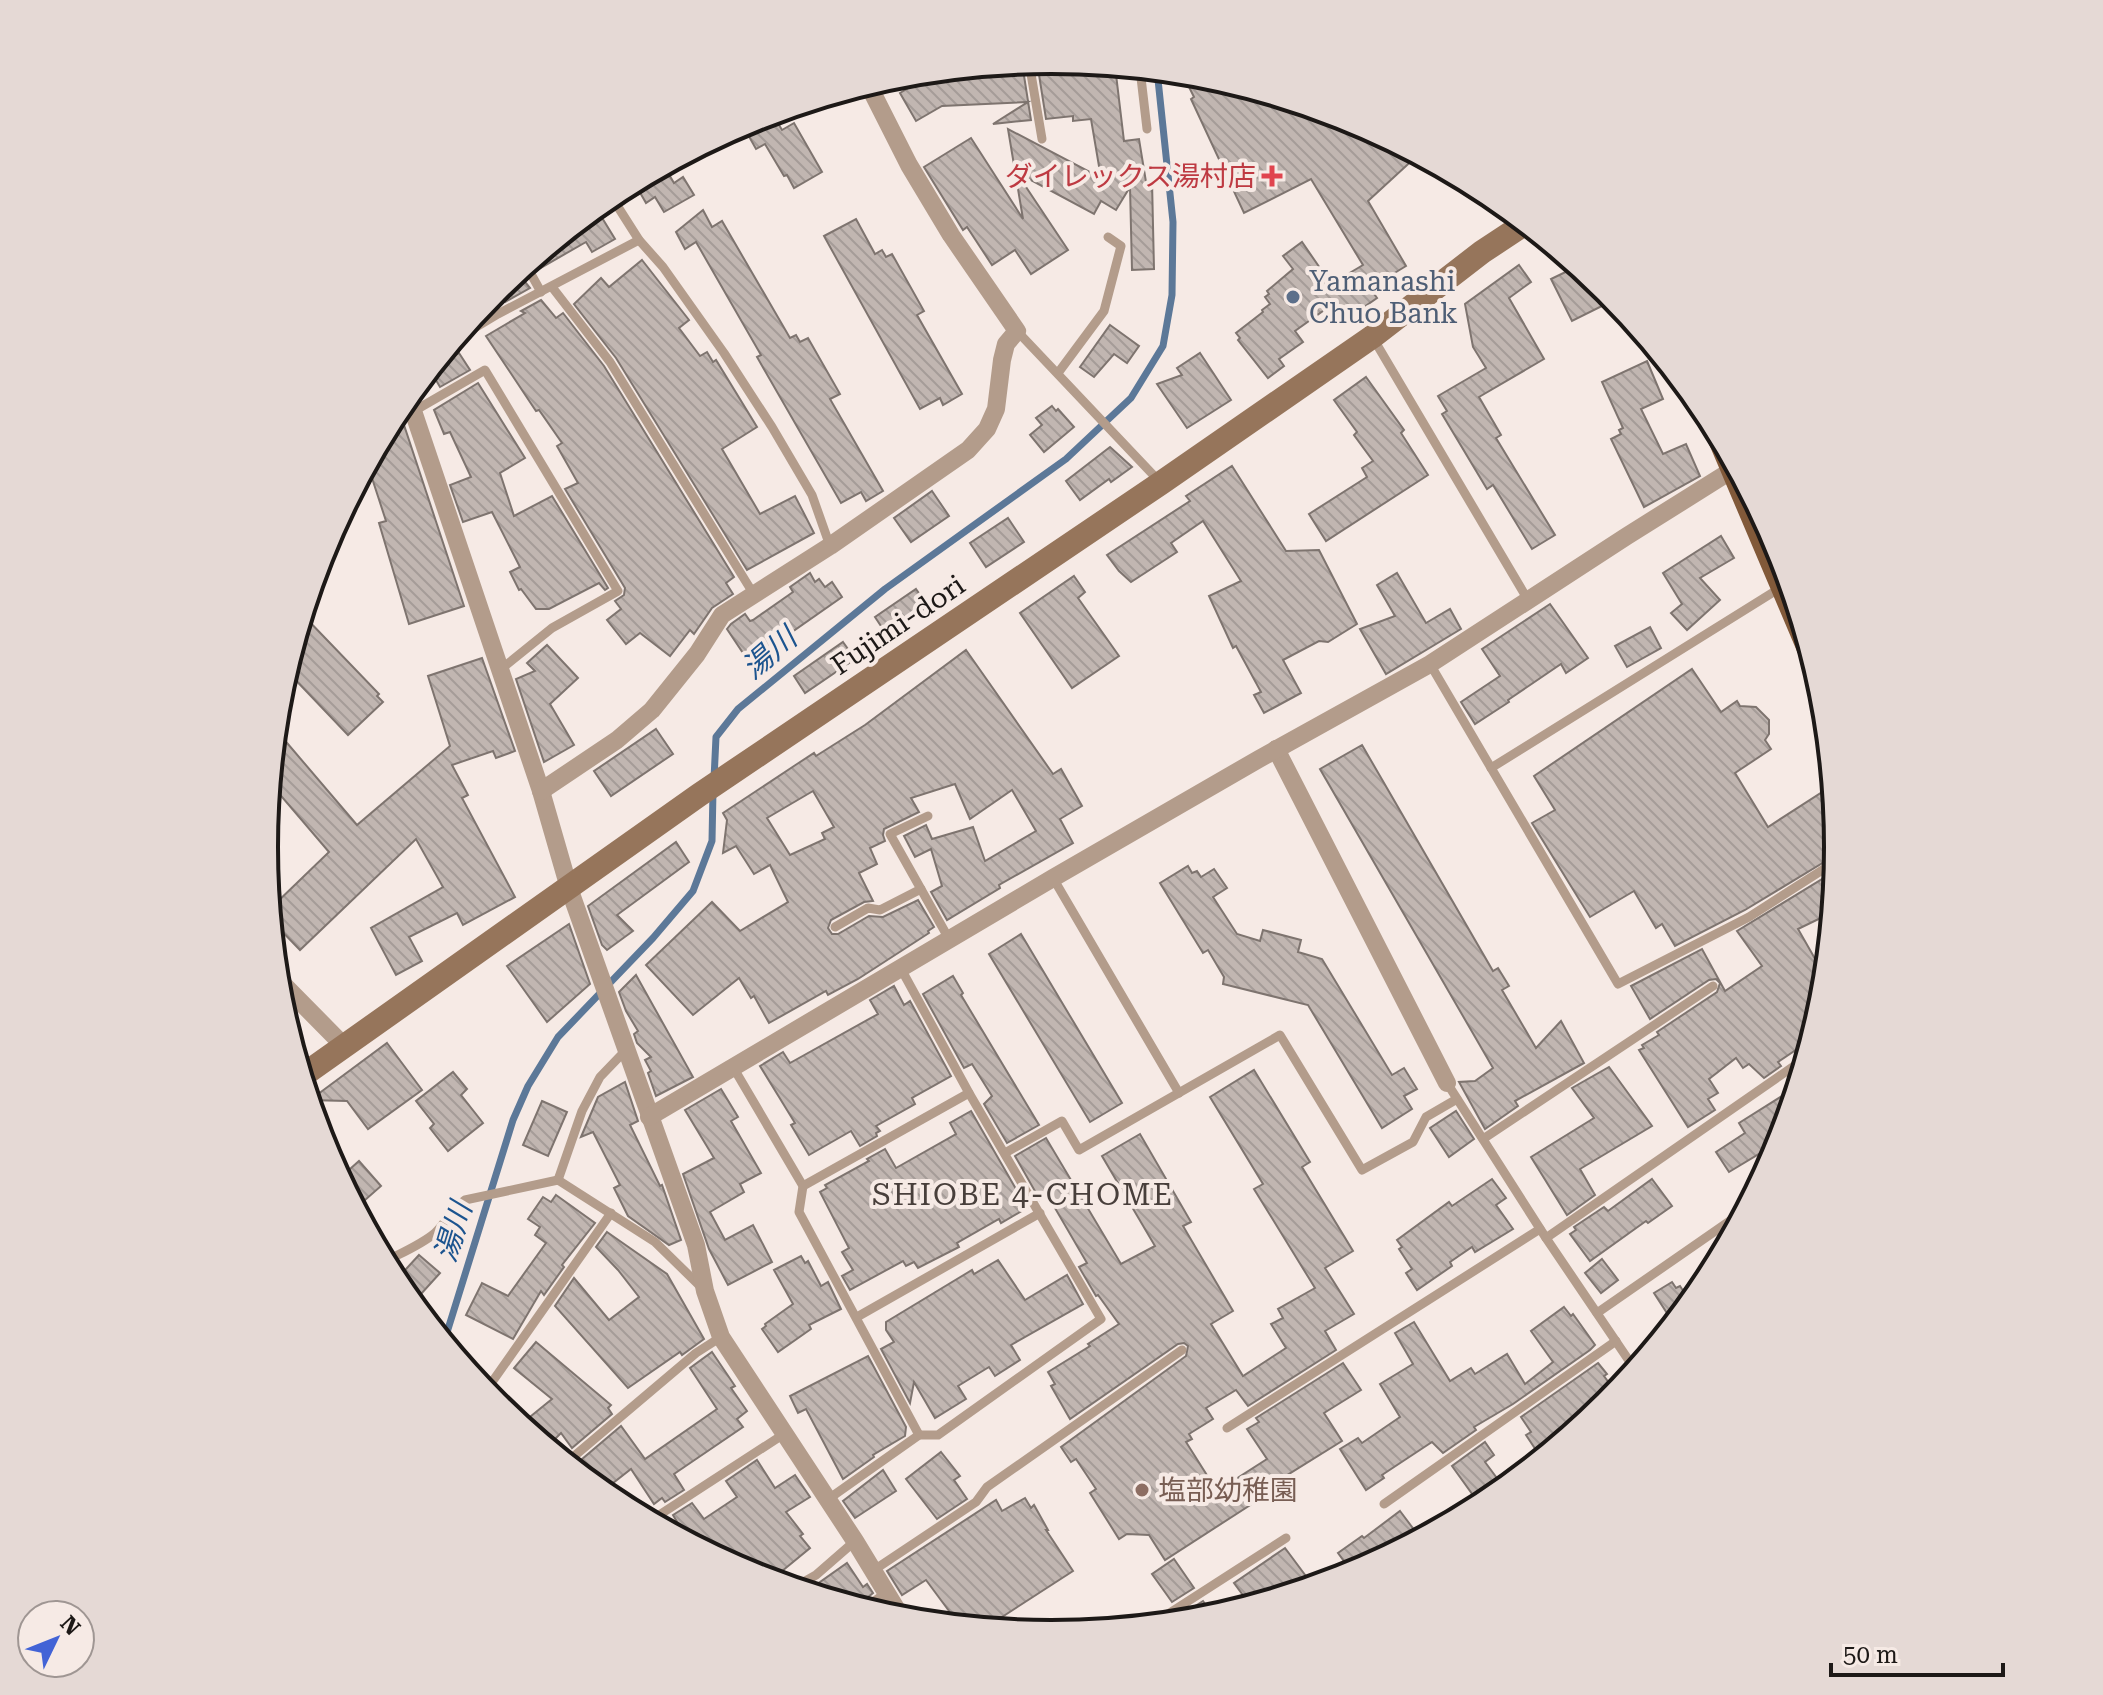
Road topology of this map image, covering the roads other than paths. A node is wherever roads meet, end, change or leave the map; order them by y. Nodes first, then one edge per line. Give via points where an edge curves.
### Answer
1 (1031, 75) edge
2 (1141, 80) edge
3 (874, 95) edge
4 (1147, 129) dead end
5 (1042, 139) dead end
6 (618, 207) edge
7 (1516, 230) edge
8 (1108, 237) dead end
9 (639, 240) junction
10 (532, 275) edge
11 (552, 287) junction
12 (541, 292) junction
13 (484, 322) edge
14 (1017, 331) junction
15 (1372, 337) junction
16 (1058, 373) junction
17 (422, 398) edge
18 (413, 412) edge
19 (1728, 473) edge
20 (1161, 483) junction
21 (830, 546) junction
22 (1780, 587) edge
23 (753, 593) junction
24 (1528, 600) junction
25 (1430, 664) junction
26 (500, 670) junction
27 (1276, 749) junction
28 (1491, 768) junction
29 (541, 791) junction
30 (928, 816) dead end
31 (1824, 869) edge
32 (1053, 878) junction
33 (569, 888) junction
34 (921, 889) junction
35 (835, 927) dead end
36 (949, 939) junction
37 (900, 967) junction
38 (1713, 986) dead end
39 (292, 994) edge
40 (344, 1046) junction
41 (625, 1051) junction
42 (1793, 1066) edge
43 (733, 1067) junction
44 (311, 1070) edge
45 (1452, 1091) junction
46 (969, 1093) junction
47 (1179, 1093) junction
48 (649, 1117) junction
49 (1483, 1139) junction
50 (1005, 1153) junction
51 (558, 1180) junction
52 (803, 1186) junction
53 (611, 1213) junction
54 (1040, 1213) junction
55 (1727, 1223) edge
56 (1543, 1234) junction
57 (395, 1256) edge
58 (705, 1291) junction
59 (1597, 1313) junction
60 (857, 1317) junction
61 (721, 1337) junction
62 (1616, 1341) junction
63 (1182, 1350) dead end
64 (1630, 1361) edge
65 (493, 1381) edge
66 (1227, 1428) dead end
67 (784, 1434) junction
68 (919, 1435) junction
69 (575, 1456) edge
70 (827, 1500) junction
71 (1384, 1504) dead end
72 (660, 1514) edge
73 (1286, 1538) dead end
74 (855, 1541) junction
75 (874, 1570) junction
76 (806, 1581) edge
77 (887, 1593) junction
78 (876, 1600) edge
79 (894, 1604) edge
80 (1173, 1611) edge

1 - 5 lane
2 - 4 lane
3 - 14 street via 951,235
6 - 9 lane
7 - 15 street, Fujimi-dori
8 - 16 lane via 1121,246 1104,311
9 - 11 lane
9 - 21 lane via 707,328 772,427 812,495
10 - 12 lane
11 - 12 lane
11 - 23 lane via 610,362
12 - 13 lane
14 - 16 lane
14 - 21 street via 1006,344 996,409 987,429 968,450
15 - 20 street, Fujimi-dori
15 - 24 lane
16 - 20 lane
17 - 26 lane via 485,370 618,591 552,628
18 - 26 street
19 - 24 street
20 - 33 street, Fujimi-dori
21 - 23 street
22 - 28 lane
23 - 29 street via 722,615 652,710
24 - 25 street
25 - 27 street
25 - 28 lane
26 - 29 street
27 - 32 street
27 - 45 street
28 - 31 lane via 1618,984 1749,917
29 - 33 street
30 - 34 lane via 890,834
32 - 36 street
32 - 47 lane
33 - 40 street, Fujimi-dori
33 - 41 street
34 - 35 lane via 880,910 868,908
34 - 36 lane
36 - 37 street
37 - 43 street
37 - 46 lane
38 - 49 lane
39 - 40 street
40 - 44 street, Fujimi-dori
41 - 48 street
41 - 51 lane via 600,1077 582,1111
42 - 56 lane
43 - 48 street
43 - 52 lane
45 - 47 lane via 1426,1117 1413,1142 1362,1170 1280,1035
45 - 49 lane
46 - 50 lane
46 - 52 lane
47 - 50 lane via 1079,1150 1062,1121
48 - 58 street via 696,1245
49 - 56 lane
50 - 54 lane
51 - 53 lane
51 - 57 lane via 473,1198 454,1208 429,1238
52 - 60 lane via 799,1212
53 - 58 lane via 655,1242
53 - 65 lane
54 - 60 lane
54 - 68 lane via 1101,1319 938,1435
55 - 59 lane
56 - 59 lane
56 - 66 lane
58 - 61 street
59 - 62 lane
60 - 68 lane
61 - 67 street
61 - 69 lane
62 - 64 lane
62 - 71 lane
63 - 75 lane
67 - 70 street
67 - 72 lane
68 - 70 lane
70 - 74 street
73 - 80 lane
74 - 75 street
74 - 76 lane
75 - 77 street
77 - 78 lane
77 - 79 street

